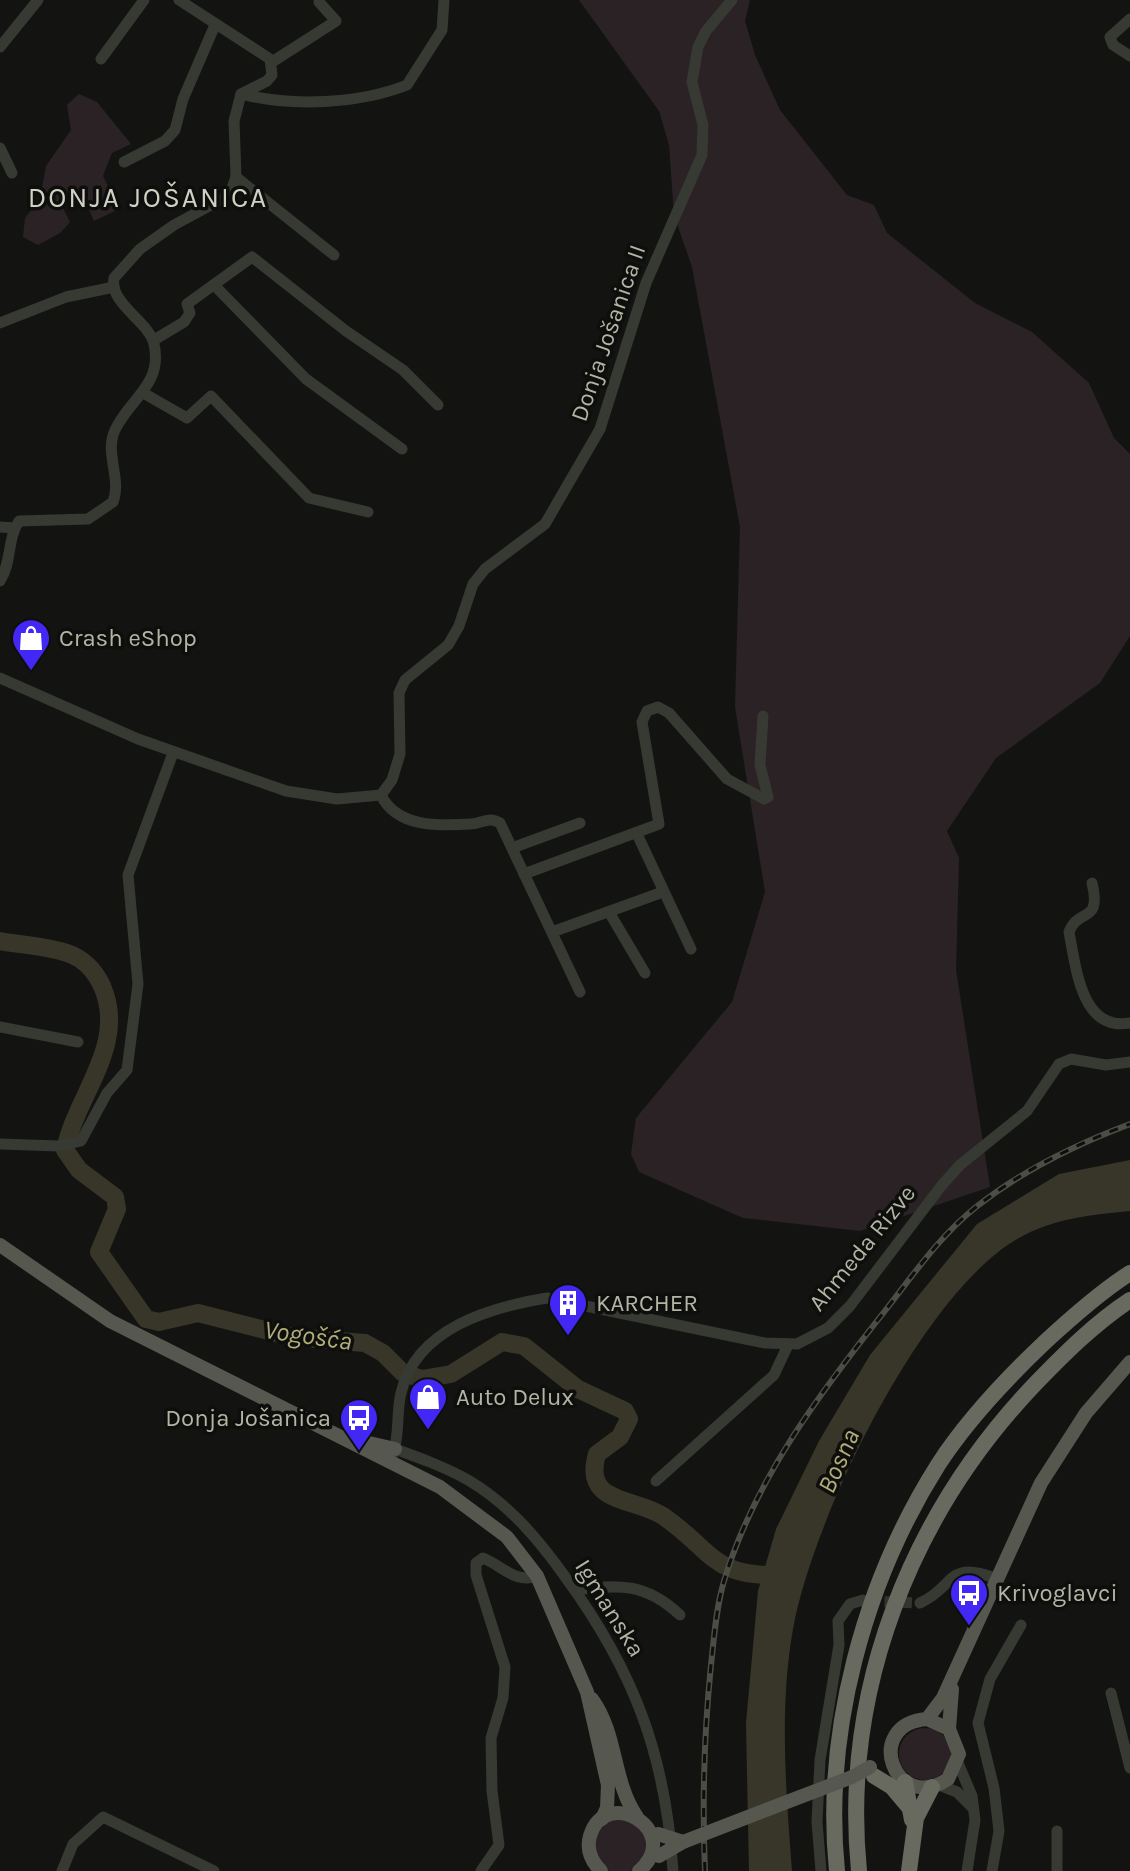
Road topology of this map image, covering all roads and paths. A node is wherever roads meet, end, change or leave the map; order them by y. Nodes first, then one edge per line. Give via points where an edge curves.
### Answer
1 (38, 0) edge
2 (144, 0) edge
3 (179, 0) edge
4 (444, 0) edge
5 (732, 0) edge
6 (319, 2) edge
7 (1130, 19) edge
8 (215, 25) junction
9 (0, 47) edge
10 (1130, 56) edge
11 (101, 59) dead end
12 (272, 62) junction
13 (241, 94) junction
14 (0, 148) edge
15 (124, 162) dead end
16 (12, 173) dead end
17 (236, 177) junction
18 (334, 255) dead end
19 (214, 285) junction
20 (116, 292) junction
21 (0, 323) edge
22 (154, 340) junction
23 (145, 394) junction
24 (438, 405) dead end
25 (402, 449) dead end
26 (368, 512) dead end
27 (0, 527) edge
28 (15, 528) junction
29 (0, 581) edge
30 (0, 678) edge
31 (763, 716) dead end
32 (173, 753) junction
33 (381, 795) junction
34 (580, 823) dead end
35 (637, 834) junction
36 (512, 848) junction
37 (524, 874) junction
38 (1092, 883) dead end
39 (663, 892) junction
40 (609, 912) junction
41 (552, 932) junction
42 (691, 949) dead end
43 (645, 973) dead end
44 (580, 992) dead end
45 (1130, 1023) edge
46 (0, 1027) edge
47 (78, 1042) dead end
48 (1130, 1062) edge
49 (0, 1144) edge
50 (0, 1245) edge
51 (1130, 1273) edge
52 (1130, 1300) edge
53 (788, 1345) junction
54 (1130, 1362) edge
55 (392, 1456) junction
56 (656, 1481) dead end
57 (537, 1576) junction
58 (995, 1578) junction
59 (575, 1590) junction
60 (863, 1600) dead end
61 (920, 1603) tunnel mouth
62 (680, 1615) dead end
63 (1021, 1625) dead end
64 (953, 1681) junction
65 (587, 1692) junction
66 (1111, 1693) dead end
67 (927, 1719) junction
68 (949, 1729) junction
69 (891, 1748) junction
70 (958, 1763) junction
71 (1130, 1768) edge
72 (872, 1773) junction
73 (902, 1780) junction
74 (936, 1786) junction
75 (973, 1808) junction
76 (911, 1813) junction
77 (637, 1817) junction
78 (602, 1819) junction
79 (653, 1831) junction
80 (1057, 1831) dead end
81 (912, 1838) junction
82 (683, 1842) junction
83 (649, 1863) edge
84 (62, 1871) edge
85 (214, 1871) edge
86 (481, 1871) edge
87 (601, 1871) edge
88 (673, 1871) edge
89 (821, 1871) edge
90 (837, 1871) edge
91 (859, 1871) edge
92 (909, 1871) edge
93 (967, 1871) edge
94 (992, 1871) edge
95 (1057, 1871) edge

1 - 9 street
2 - 11 street
3 - 8 street
4 - 13 street via 442,30 407,85 367,97 301,102
5 - 33 street, Donja Jošanica II via 698,47 692,82 703,125 702,155 646,283 600,429 545,524 485,569 473,584 448,645 405,680 399,693 400,754
6 - 12 street via 336,21
7 - 10 street via 1110,37
8 - 12 street
8 - 15 street via 175,130 165,141
12 - 13 street via 267,81
13 - 17 street via 234,121
14 - 16 street
17 - 18 street
17 - 20 street via 224,198 140,249 114,278
19 - 22 street via 187,304 190,313 184,322
19 - 24 street via 252,257 403,370
19 - 25 street via 306,379
20 - 21 street via 66,297
20 - 22 street
22 - 23 street via 157,363
23 - 26 street via 187,418 211,396 309,498
23 - 28 street via 112,438 117,491 108,509 88,519 19,521
27 - 28 street
28 - 29 street via 8,568
30 - 32 street
31 - 35 street via 760,765 768,797 764,799 727,779 669,713 658,707 647,711 642,722 659,824
32 - 33 street via 319,798
32 - 49 street via 128,875 138,984 127,1070 102,1101 87,1137 59,1146
33 - 36 street via 402,818 420,824 496,820
34 - 36 street
35 - 37 street
35 - 39 street
36 - 37 street
37 - 41 street
38 - 45 street via 1093,911 1069,932 1087,1001 1091,1013 1104,1022
39 - 40 street
39 - 42 street
40 - 41 street
40 - 43 street
41 - 44 street
46 - 47 street
48 - 53 street, Ahmeda Rizve via 1106,1065 1071,1059 1059,1064 1027,1111 942,1185 850,1306 814,1337
50 - 55 main road via 110,1321 336,1436
51 - 90 highway via 1065,1324 1007,1380 938,1465 905,1526 872,1602 854,1663 841,1735
52 - 91 highway via 1062,1356 997,1425 965,1466 903,1583 877,1662 862,1742 856,1792
53 - 55 street via 547,1298 515,1304 457,1326 433,1341 410,1368
53 - 56 street via 774,1375
54 - 58 main road via 1061,1448
55 - 57 main road via 478,1513 507,1537
55 - 59 street, Igmanska via 468,1480 500,1503 533,1535
57 - 65 main road
57 - 86 street via 514,1577 483,1558 476,1563 505,1686 491,1738 499,1845
58 - 61 street via 977,1571 957,1572
58 - 64 main road
59 - 62 street via 637,1588 662,1598
59 - 88 street, Igmanska via 619,1659 649,1729 663,1782
60 - 89 street via 850,1604 838,1621 839,1645 820,1760
63 - 94 street via 990,1679 978,1723 999,1831
64 - 67 main road
64 - 68 main road
65 - 77 main road via 602,1713 625,1798
65 - 78 main road via 608,1785
66 - 71 street
67 - 68 main road
67 - 69 main road via 900,1730
68 - 70 main road via 958,1745
69 - 72 main road
69 - 73 main road
70 - 74 main road
70 - 75 street
72 - 73 main road
72 - 76 highway via 900,1794
72 - 82 main road, bridge
73 - 74 main road
73 - 76 highway
74 - 75 street via 957,1792
74 - 81 highway via 918,1810
75 - 93 street via 975,1836
76 - 81 highway
77 - 78 main road via 619,1813
77 - 79 main road
78 - 87 main road via 588,1844
79 - 82 main road, bridge
79 - 83 main road
80 - 95 street
81 - 92 highway
82 - 83 main road, bridge
84 - 85 street via 73,1844 103,1817

